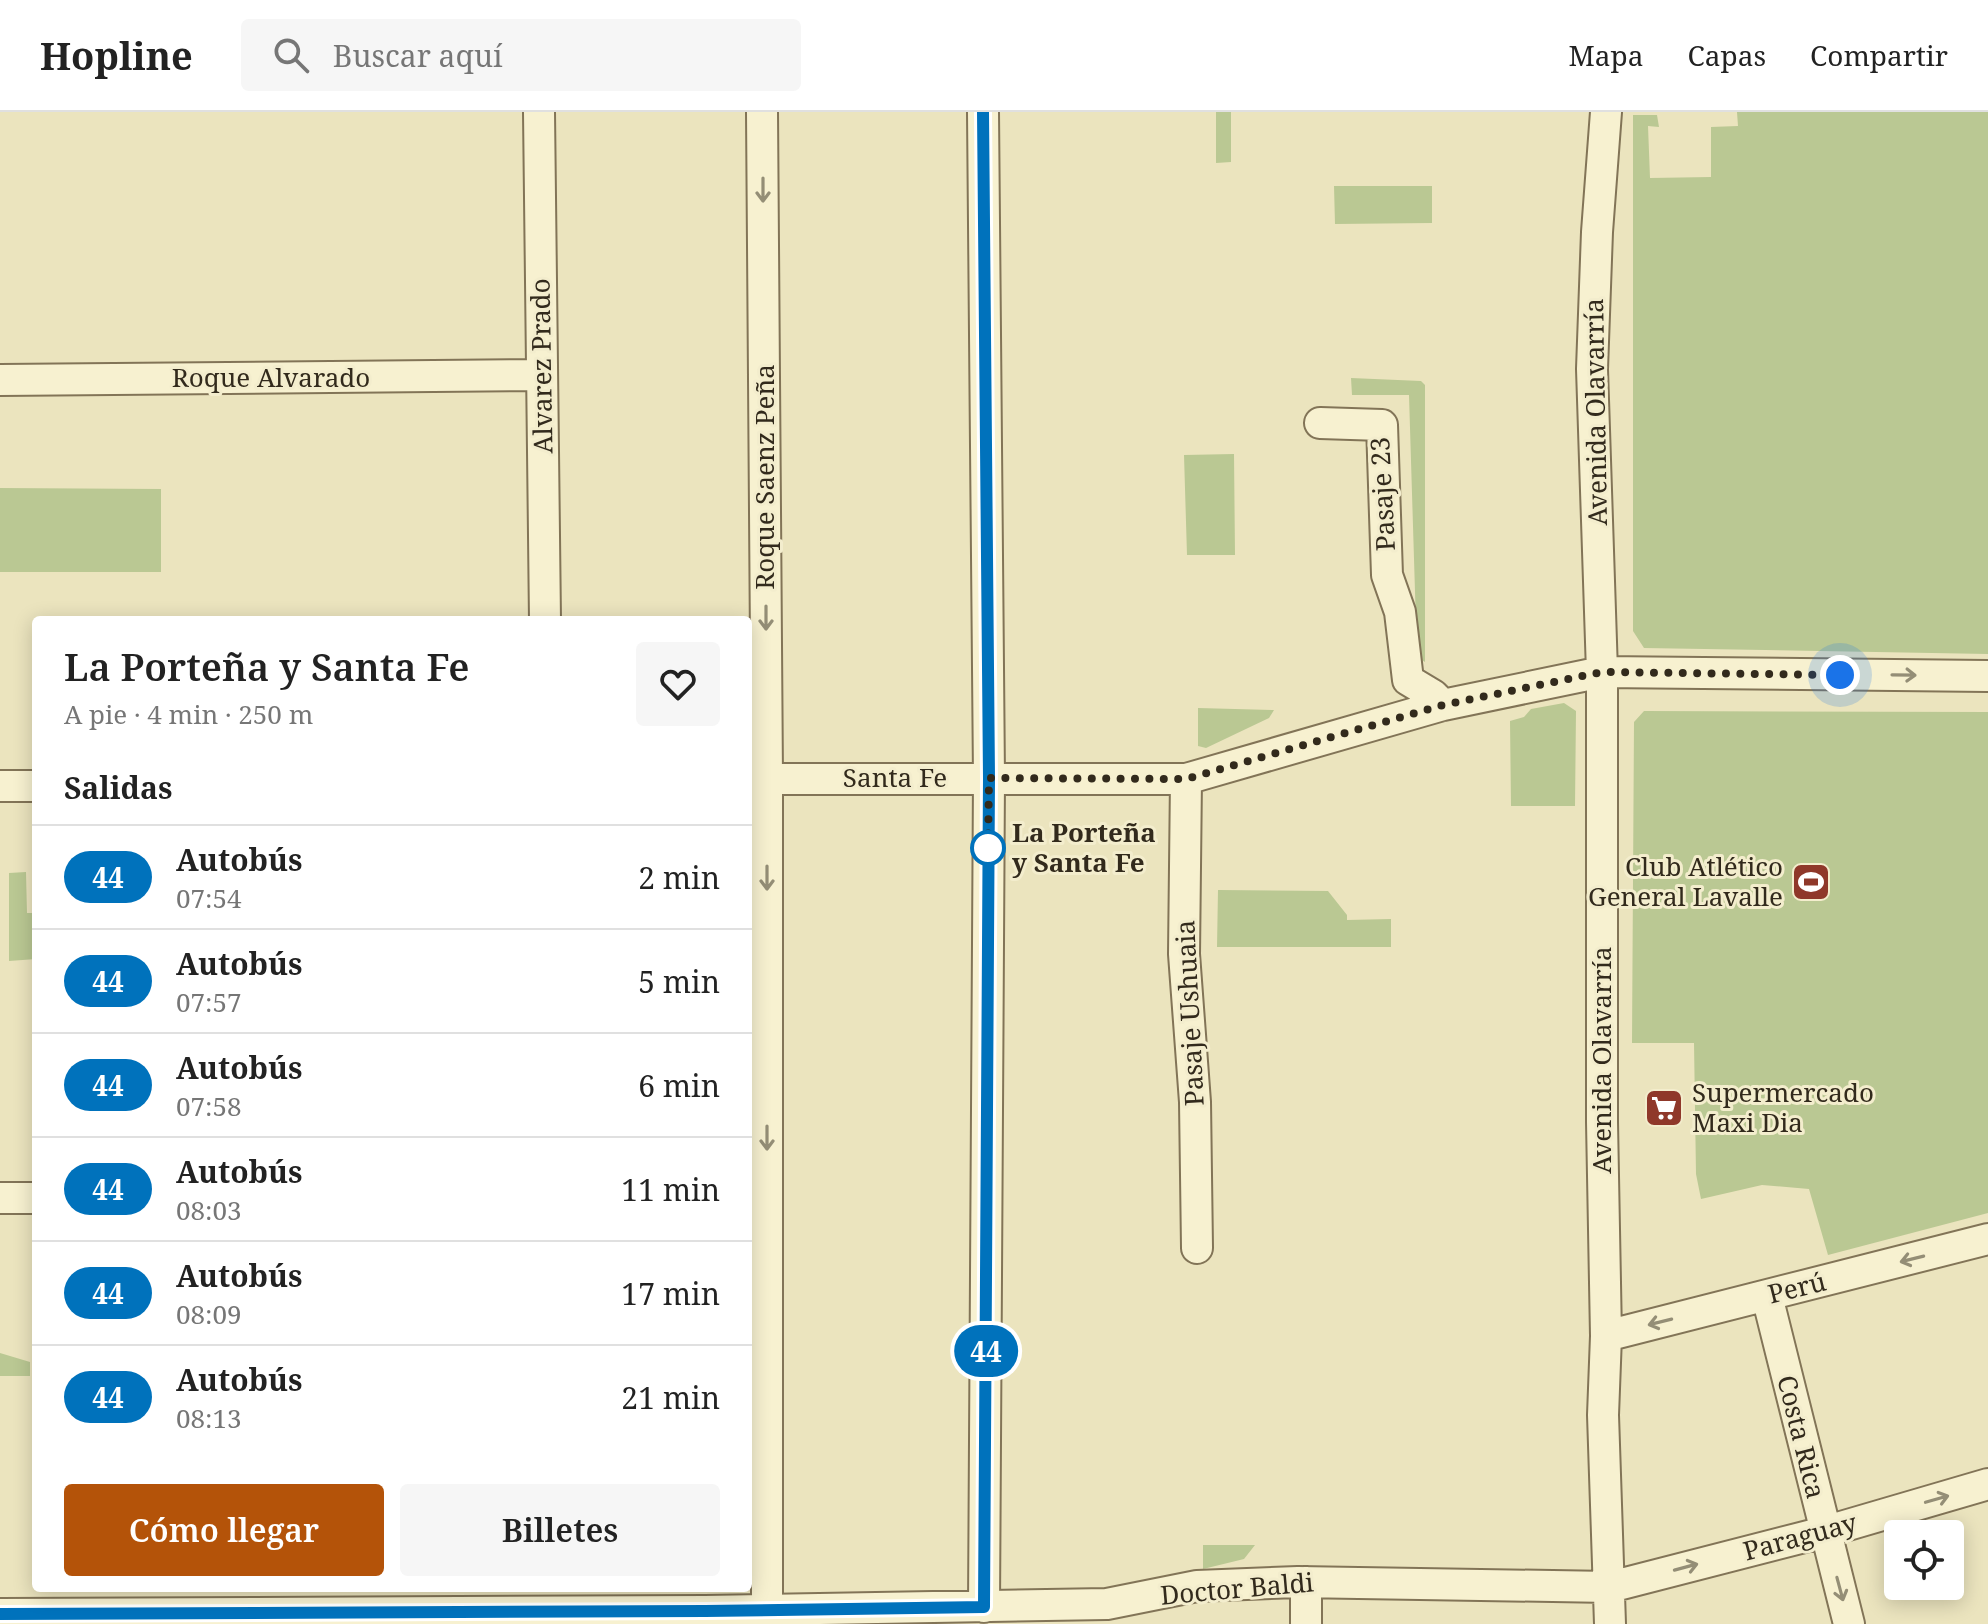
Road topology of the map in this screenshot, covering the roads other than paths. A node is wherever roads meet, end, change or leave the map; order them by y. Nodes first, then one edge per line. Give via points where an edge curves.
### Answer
1 (539, 112) edge
2 (762, 112) edge
3 (983, 112) edge
4 (1606, 112) edge
5 (542, 375) junction
6 (0, 380) edge
7 (1320, 423) dead end
8 (545, 616) edge
9 (1602, 672) junction
10 (1988, 676) edge
11 (1443, 705) junction
12 (758, 778) edge
13 (989, 778) junction
14 (1186, 779) junction
15 (0, 786) edge
16 (32, 786) edge
17 (0, 1198) edge
18 (32, 1198) edge
19 (1988, 1239) edge
20 (1197, 1248) dead end
21 (1767, 1296) junction
22 (1606, 1336) junction
23 (1988, 1484) edge
24 (1824, 1532) junction
25 (1306, 1582) junction
26 (1610, 1587) junction
27 (984, 1607) junction
28 (551, 1608) edge
29 (767, 1610) junction
30 (0, 1614) edge
31 (705, 1618) edge
32 (1306, 1624) edge
33 (1610, 1624) edge
34 (1849, 1624) edge

1 - 5 street, Alvarez Prado
2 -> 12 street, Roque Saenz Peña
3 - 13 street
4 - 9 street, Avenida Olavarría via 1592,369
5 - 6 street, Roque Alvarado
5 - 8 street, Alvarez Prado
7 - 11 street, Pasaje 23 via 1382,425 1387,575 1400,612 1408,680
9 -> 10 street, Santa Fe
9 - 11 street, Santa Fe
9 - 22 street, Avenida Olavarría
11 - 14 street, Santa Fe
12 - 13 street, Santa Fe
12 -> 29 street, Roque Saenz Peña
13 - 14 street, Santa Fe
13 - 27 street
14 - 20 street, Pasaje Ushuaia via 1184,954 1195,1102
15 - 16 street
17 - 18 street
19 -> 21 street, Perú
21 -> 22 street, Perú
21 - 24 street, Costa Rica
22 - 26 street, Avenida Olavarría via 1603,1415
24 -> 23 street, Paraguay
26 -> 24 street, Paraguay
24 -> 34 street, Costa Rica
25 - 26 street, Doctor Baldi
25 - 27 street, Doctor Baldi via 1197,1586 1107,1604
25 - 32 street
26 - 33 street, Avenida Olavarría
27 - 29 street, Doctor Baldi
28 - 30 street, Doctor Baldi
28 - 31 street, Doctor Baldi
29 - 31 street, Doctor Baldi

